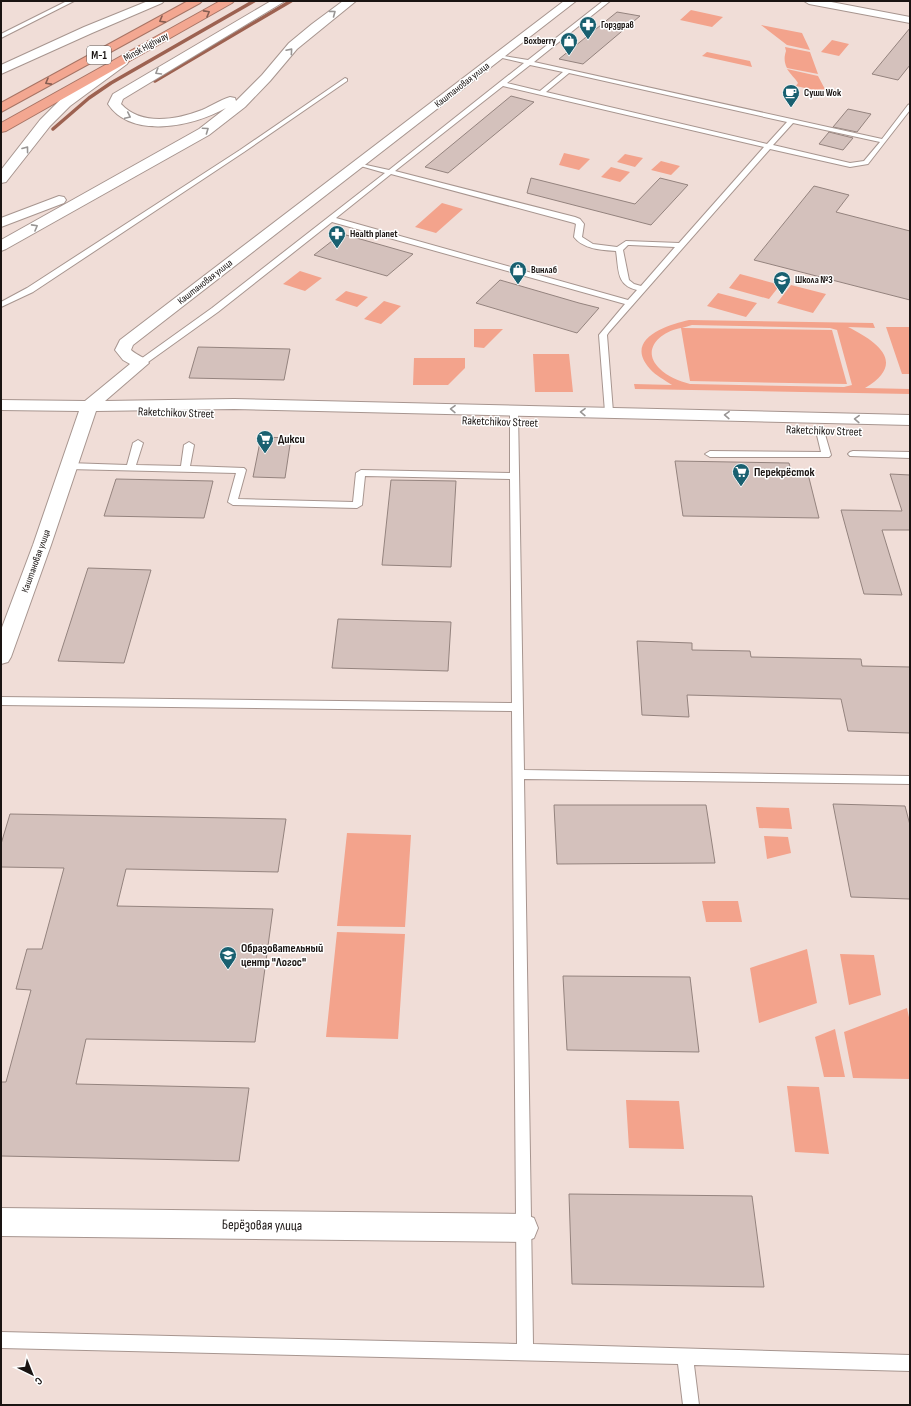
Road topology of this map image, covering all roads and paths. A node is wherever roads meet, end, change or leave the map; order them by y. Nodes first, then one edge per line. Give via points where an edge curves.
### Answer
1 (72, 1) edge
2 (158, 1) edge
3 (169, 1) edge
4 (196, 1) edge
5 (228, 1) edge
6 (279, 1) edge
7 (350, 1) edge
8 (571, 1) edge
9 (607, 1) edge
10 (809, 1) edge
11 (910, 20) edge
12 (104, 23) junction
13 (1, 36) edge
14 (136, 52) junction
15 (33, 56) junction
16 (500, 56) junction
17 (530, 62) junction
18 (1, 70) edge
19 (568, 70) junction
20 (1, 75) edge
21 (266, 78) junction
22 (345, 80) dead end
23 (502, 84) junction
24 (541, 93) junction
25 (910, 106) edge
26 (1, 108) edge
27 (792, 120) junction
28 (1, 128) edge
29 (884, 140) junction
30 (769, 146) junction
31 (173, 150) junction
32 (359, 164) junction
33 (390, 172) junction
34 (1, 179) edge
35 (330, 219) junction
36 (1, 223) edge
37 (682, 245) junction
38 (1, 246) edge
39 (619, 249) junction
40 (643, 289) junction
41 (630, 303) junction
42 (1, 305) edge
43 (140, 364) junction
44 (1, 405) edge
45 (89, 406) junction
46 (609, 412) junction
47 (514, 417) junction
48 (910, 421) edge
49 (820, 431) junction
50 (138, 443) dead end
51 (189, 444) dead end
52 (710, 454) dead end
53 (853, 454) dead end
54 (910, 455) edge
55 (68, 466) junction
56 (131, 467) junction
57 (185, 468) junction
58 (515, 476) junction
59 (1, 657) edge
60 (1, 701) edge
61 (518, 707) junction
62 (518, 774) junction
63 (910, 780) edge
64 (1, 1222) edge
65 (524, 1228) junction
66 (1, 1340) edge
67 (525, 1352) junction
68 (685, 1357) junction
69 (910, 1363) edge
70 (691, 1405) edge

1 - 13 lane
2 - 12 main road
3 - 12 main road
4 -> 26 highway, Minsk Highway / М-1
14 -> 5 highway, Minsk Highway / М-1
6 -> 21 main road via 118,97 114,104 117,110 137,120 153,122 185,119 224,105
21 -> 7 main road via 293,46
8 - 16 street, Каштановая улица
9 - 17 lane
10 - 11 street
12 - 15 main road
14 - 28 highway, Minsk Highway / М-1
34 -> 14 main road via 45,123 65,103
15 - 18 main road
15 - 20 main road
16 - 17 lane
16 - 32 street, Каштановая улица
17 - 19 lane
17 - 23 lane
19 - 24 lane
19 - 27 lane
31 -> 21 main road via 204,132 240,104
22 - 42 lane via 37,286
23 - 24 lane
23 - 33 lane
24 - 30 lane
25 - 29 lane
27 - 29 lane
27 - 30 lane
29 - 30 lane via 869,161 862,165
30 - 37 lane
31 - 36 main road
38 -> 31 main road
32 - 33 lane
32 - 43 street, Каштановая улица via 126,343 123,350
33 - 35 lane
33 - 39 lane via 572,219 580,224 577,235 580,240 593,246
35 - 41 lane
35 - 43 lane via 215,310
37 - 39 lane via 626,243
37 - 40 lane
39 - 40 lane via 625,281 631,286
40 - 41 lane
41 - 46 lane via 603,335
43 - 45 street
44 - 45 street, Raketchikov Street
45 - 47 street, Raketchikov Street via 141,412
45 - 55 street, Каштановая улица
46 -> 47 street, Raketchikov Street
48 -> 46 street, Raketchikov Street
47 - 49 street, Raketchikov Street
47 - 58 lane
48 - 49 street, Raketchikov Street via 872,432
49 - 52 lane via 826,455
50 - 56 lane
51 - 57 lane
53 - 54 lane
55 - 56 lane
55 - 59 street, Каштановая улица
56 - 57 lane
57 - 58 lane via 240,470 233,502 357,505 361,473
58 - 61 lane
60 - 61 lane
61 - 62 lane
62 - 63 lane
62 - 65 lane
64 - 65 street, Берёзовая улица
65 - 67 lane
66 - 67 lane
67 - 68 lane
68 - 69 lane
68 - 70 lane

